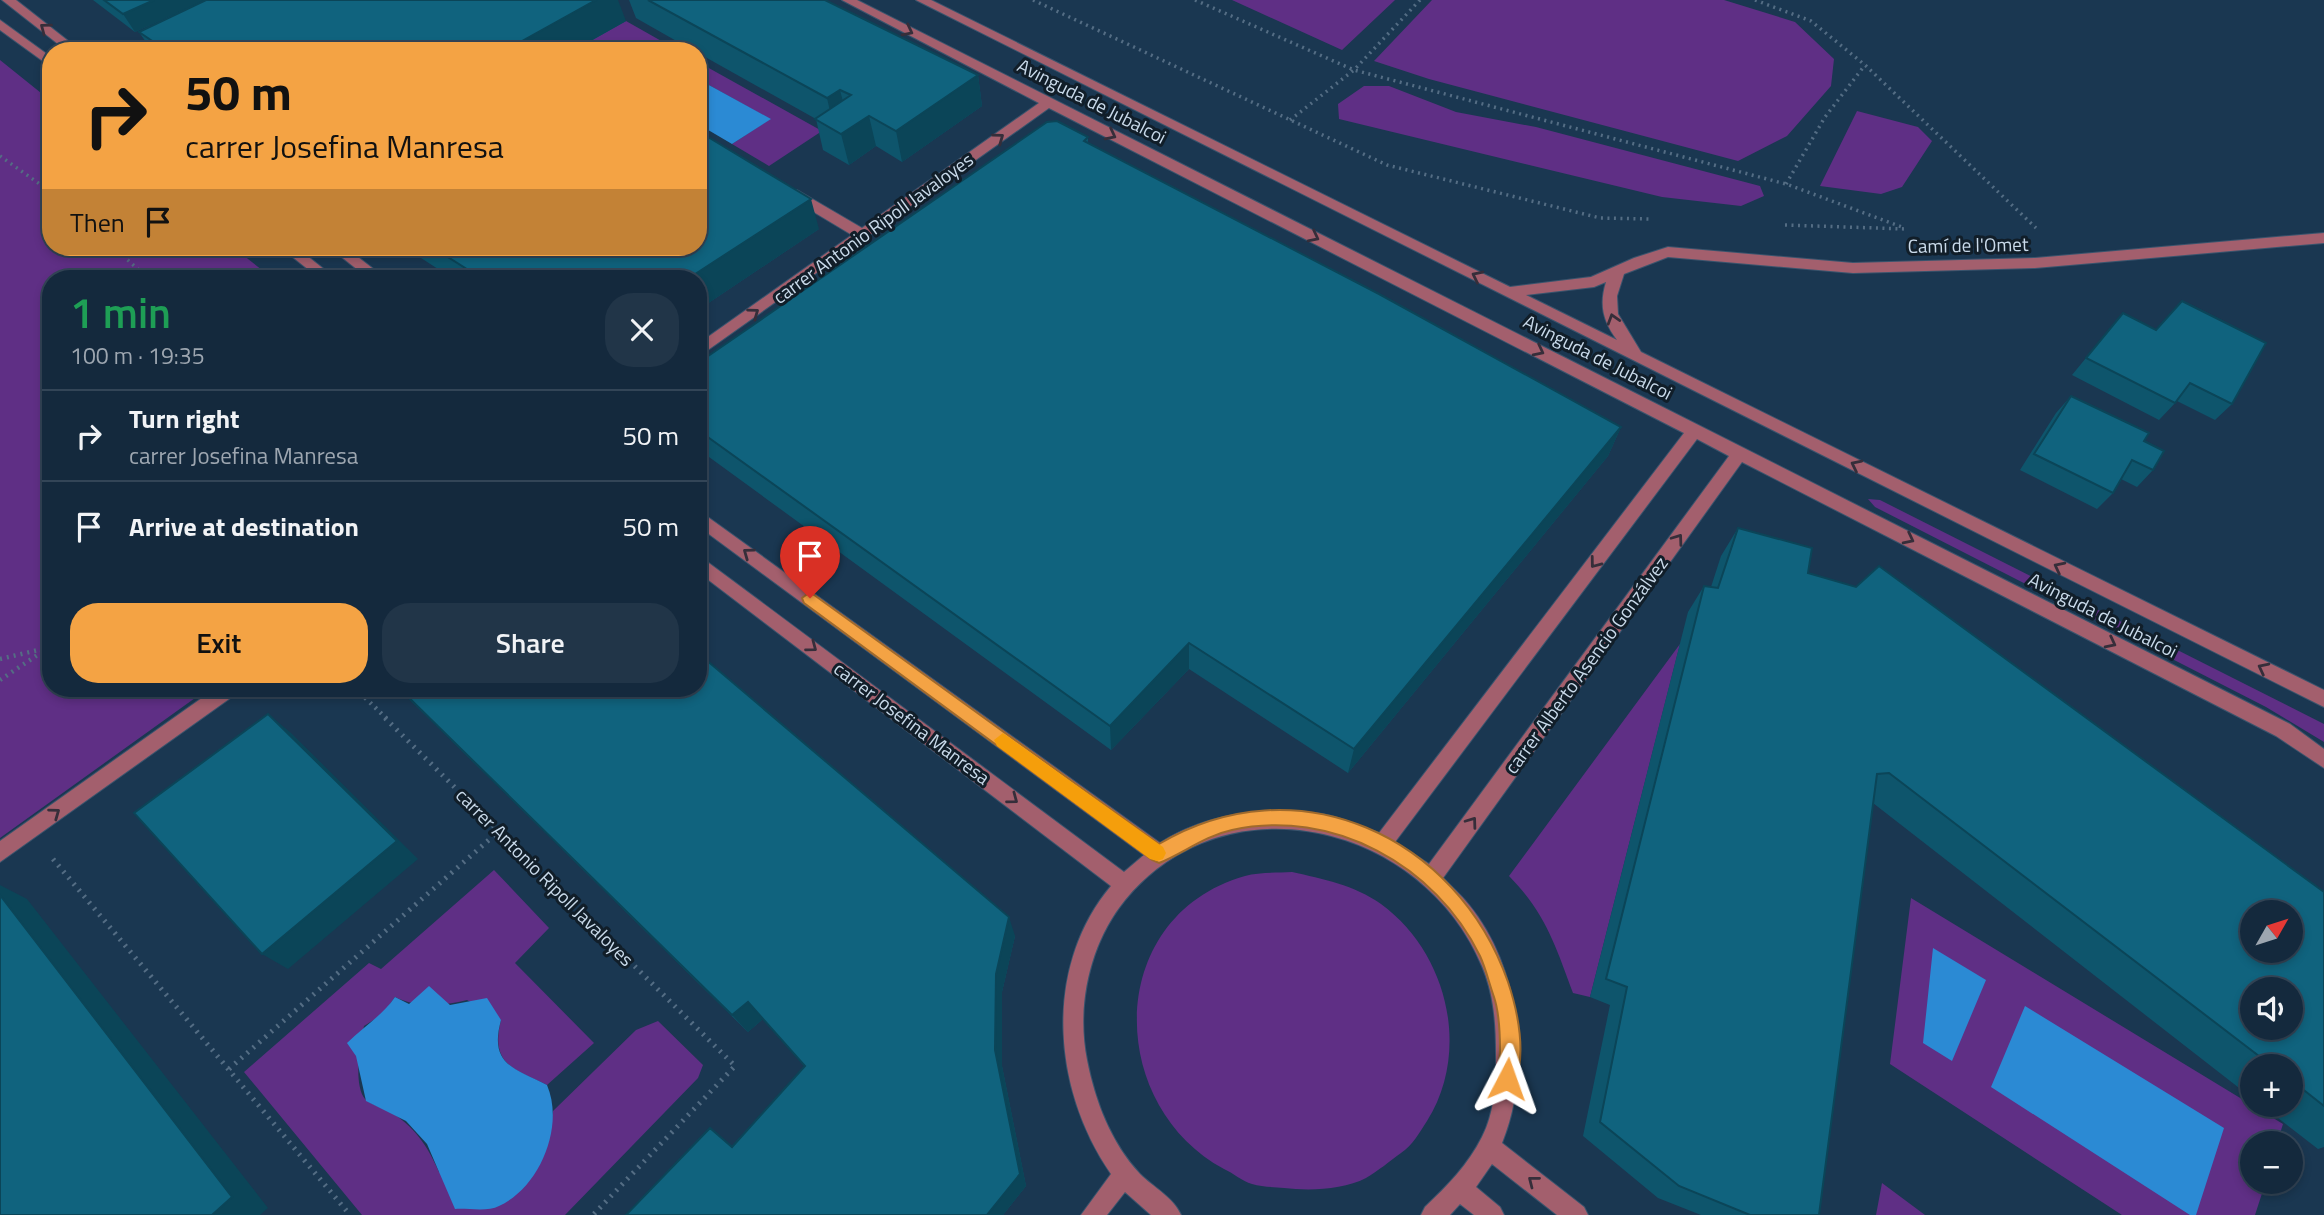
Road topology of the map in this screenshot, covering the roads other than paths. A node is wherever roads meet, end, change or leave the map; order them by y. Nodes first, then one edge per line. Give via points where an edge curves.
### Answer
1 (848, 0) edge
2 (922, 0) edge
3 (15, 2) edge
4 (0, 24) edge
5 (64, 42) edge
6 (42, 56) edge
7 (1047, 103) junction
8 (781, 186) edge
9 (863, 235) junction
10 (2324, 238) edge
11 (299, 256) edge
12 (348, 256) edge
13 (317, 270) edge
14 (366, 270) edge
15 (1617, 273) junction
16 (1508, 292) junction
17 (707, 346) edge
18 (1641, 358) junction
19 (1695, 430) junction
20 (1740, 453) junction
21 (707, 524) edge
22 (707, 569) edge
23 (217, 697) edge
24 (2324, 699) edge
25 (2324, 760) edge
26 (1383, 843) junction
27 (0, 853) edge
28 (1159, 855) junction
29 (1432, 877) junction
30 (1125, 884) junction
31 (1489, 1147) junction
32 (1125, 1174) junction
33 (1460, 1189) junction
34 (1093, 1215) edge
35 (1169, 1215) edge
36 (1433, 1215) edge
37 (1492, 1215) edge
38 (1576, 1215) edge

1 -> 7 street, Avinguda de Jubalcoi
16 -> 2 street, Avinguda de Jubalcoi
5 -> 3 street
4 - 6 street
9 -> 7 street, carrer Antonio Ripoll Javaloyes
7 -> 19 street, Avinguda de Jubalcoi
8 - 9 street
17 -> 9 street, carrer Antonio Ripoll Javaloyes
10 - 15 street, Camí de l'Omet via 2070,260 1853,268 1668,252
11 - 13 street
12 - 14 street
15 - 16 street, Camí de l'Omet via 1594,282
18 -> 15 street via 1614,327 1607,295
16 - 18 street, Avinguda de Jubalcoi
24 -> 18 street, Avinguda de Jubalcoi
19 - 20 street, Avinguda de Jubalcoi
19 -> 26 street
20 -> 25 street, Avinguda de Jubalcoi via 2284,730
29 -> 20 street, carrer Alberto Asencio Gonzálvez
28 -> 21 street, carrer Josefina Manresa
22 -> 30 street, carrer Josefina Manresa
27 -> 23 street
26 - 28 street via 1330,823 1283,817 1232,822 1189,836
26 - 29 street
28 - 30 street
29 - 31 street via 1460,907 1488,951 1505,1001 1510,1052 1503,1107
30 - 32 street via 1092,934 1074,995 1074,1057 1089,1110
31 - 33 street
38 -> 31 street
32 - 34 street
32 - 35 street
33 - 36 street
33 - 37 street

